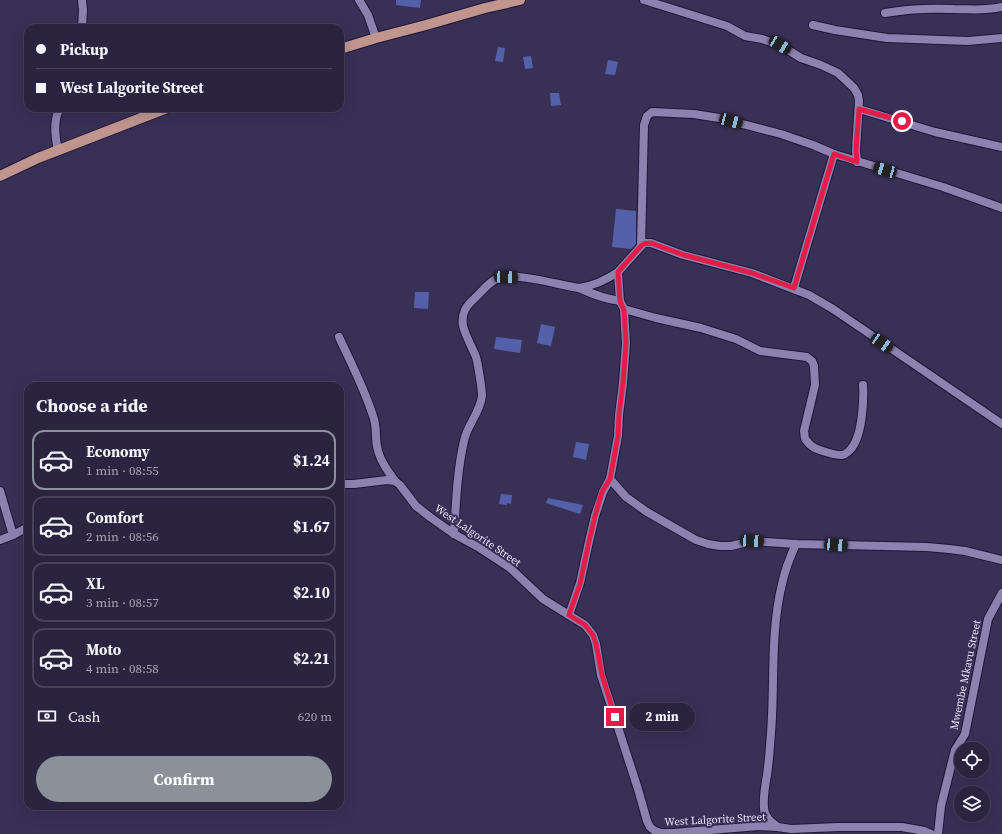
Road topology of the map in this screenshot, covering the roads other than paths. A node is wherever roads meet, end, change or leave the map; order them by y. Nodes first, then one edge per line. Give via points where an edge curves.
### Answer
1 (82, 0) edge
2 (359, 0) edge
3 (520, 0) edge
4 (644, 0) edge
5 (1001, 0) edge
6 (1002, 6) edge
7 (884, 13) dead end
8 (82, 24) edge
9 (813, 25) dead end
10 (376, 38) junction
11 (1002, 38) edge
12 (344, 48) edge
13 (859, 109) junction
14 (58, 112) edge
15 (157, 112) edge
16 (1002, 147) edge
17 (58, 150) junction
18 (834, 154) junction
19 (857, 162) junction
20 (0, 176) edge
21 (1002, 208) edge
22 (641, 246) junction
23 (618, 272) junction
24 (579, 288) junction
25 (794, 288) junction
26 (620, 301) junction
27 (624, 310) junction
28 (339, 337) dead end
29 (863, 385) dead end
30 (1002, 424) edge
31 (610, 479) junction
32 (395, 481) junction
33 (344, 484) edge
34 (0, 491) edge
35 (24, 528) edge
36 (454, 534) junction
37 (12, 535) junction
38 (0, 540) edge
39 (796, 544) junction
40 (1002, 560) edge
41 (1002, 593) edge
42 (569, 615) junction
43 (778, 827) junction
44 (931, 834) edge
45 (938, 834) edge

1 - 8 street
2 - 10 street via 368,15
3 - 10 main road
4 - 13 street via 727,26 745,36 772,41 801,58 830,68 854,88 858,95
5 - 6 street
6 - 7 street via 986,10 907,10
9 - 11 street via 887,38
10 - 12 main road
13 - 16 street via 935,132
13 - 19 street
14 - 17 street via 55,137
15 - 17 main road
17 - 20 main road
18 - 19 street
18 - 22 street via 781,134 719,118 652,112 647,116 644,125
18 - 25 street
19 - 21 street via 943,187
22 - 23 street
22 - 25 street via 644,243 651,243
23 - 24 street via 592,285
23 - 26 street
24 - 26 street via 596,296
24 - 36 street via 529,278 499,278 492,281 466,307 463,316 464,327 476,358 482,398 464,439 458,468
25 - 30 street via 833,309
26 - 27 street
27 - 29 street via 701,328 736,339 760,351 809,358 814,366 815,385 804,432 805,438 815,448 838,456 845,454 855,443 863,406
27 - 31 street via 625,361 618,436
28 - 32 street, West Lalgorite Street via 358,375 374,417 379,455
31 - 39 street via 626,497 647,512 696,540 720,546 752,541
31 - 42 street via 602,492 580,584
32 - 33 street
32 - 36 street, West Lalgorite Street via 416,506
34 - 37 street
35 - 37 street
36 - 42 street, West Lalgorite Street via 510,568 543,599
37 - 38 street
39 - 40 street via 949,549
39 - 43 street via 782,582 776,616 772,721 764,790 765,813
41 - 45 street, Mwembe Mkavu Street via 988,619 965,734 955,750 940,806
42 - 43 street, West Lalgorite Street via 585,625 593,635 602,675 650,827 661,833 673,833 759,826
43 - 44 street, West Lalgorite Street via 902,827

